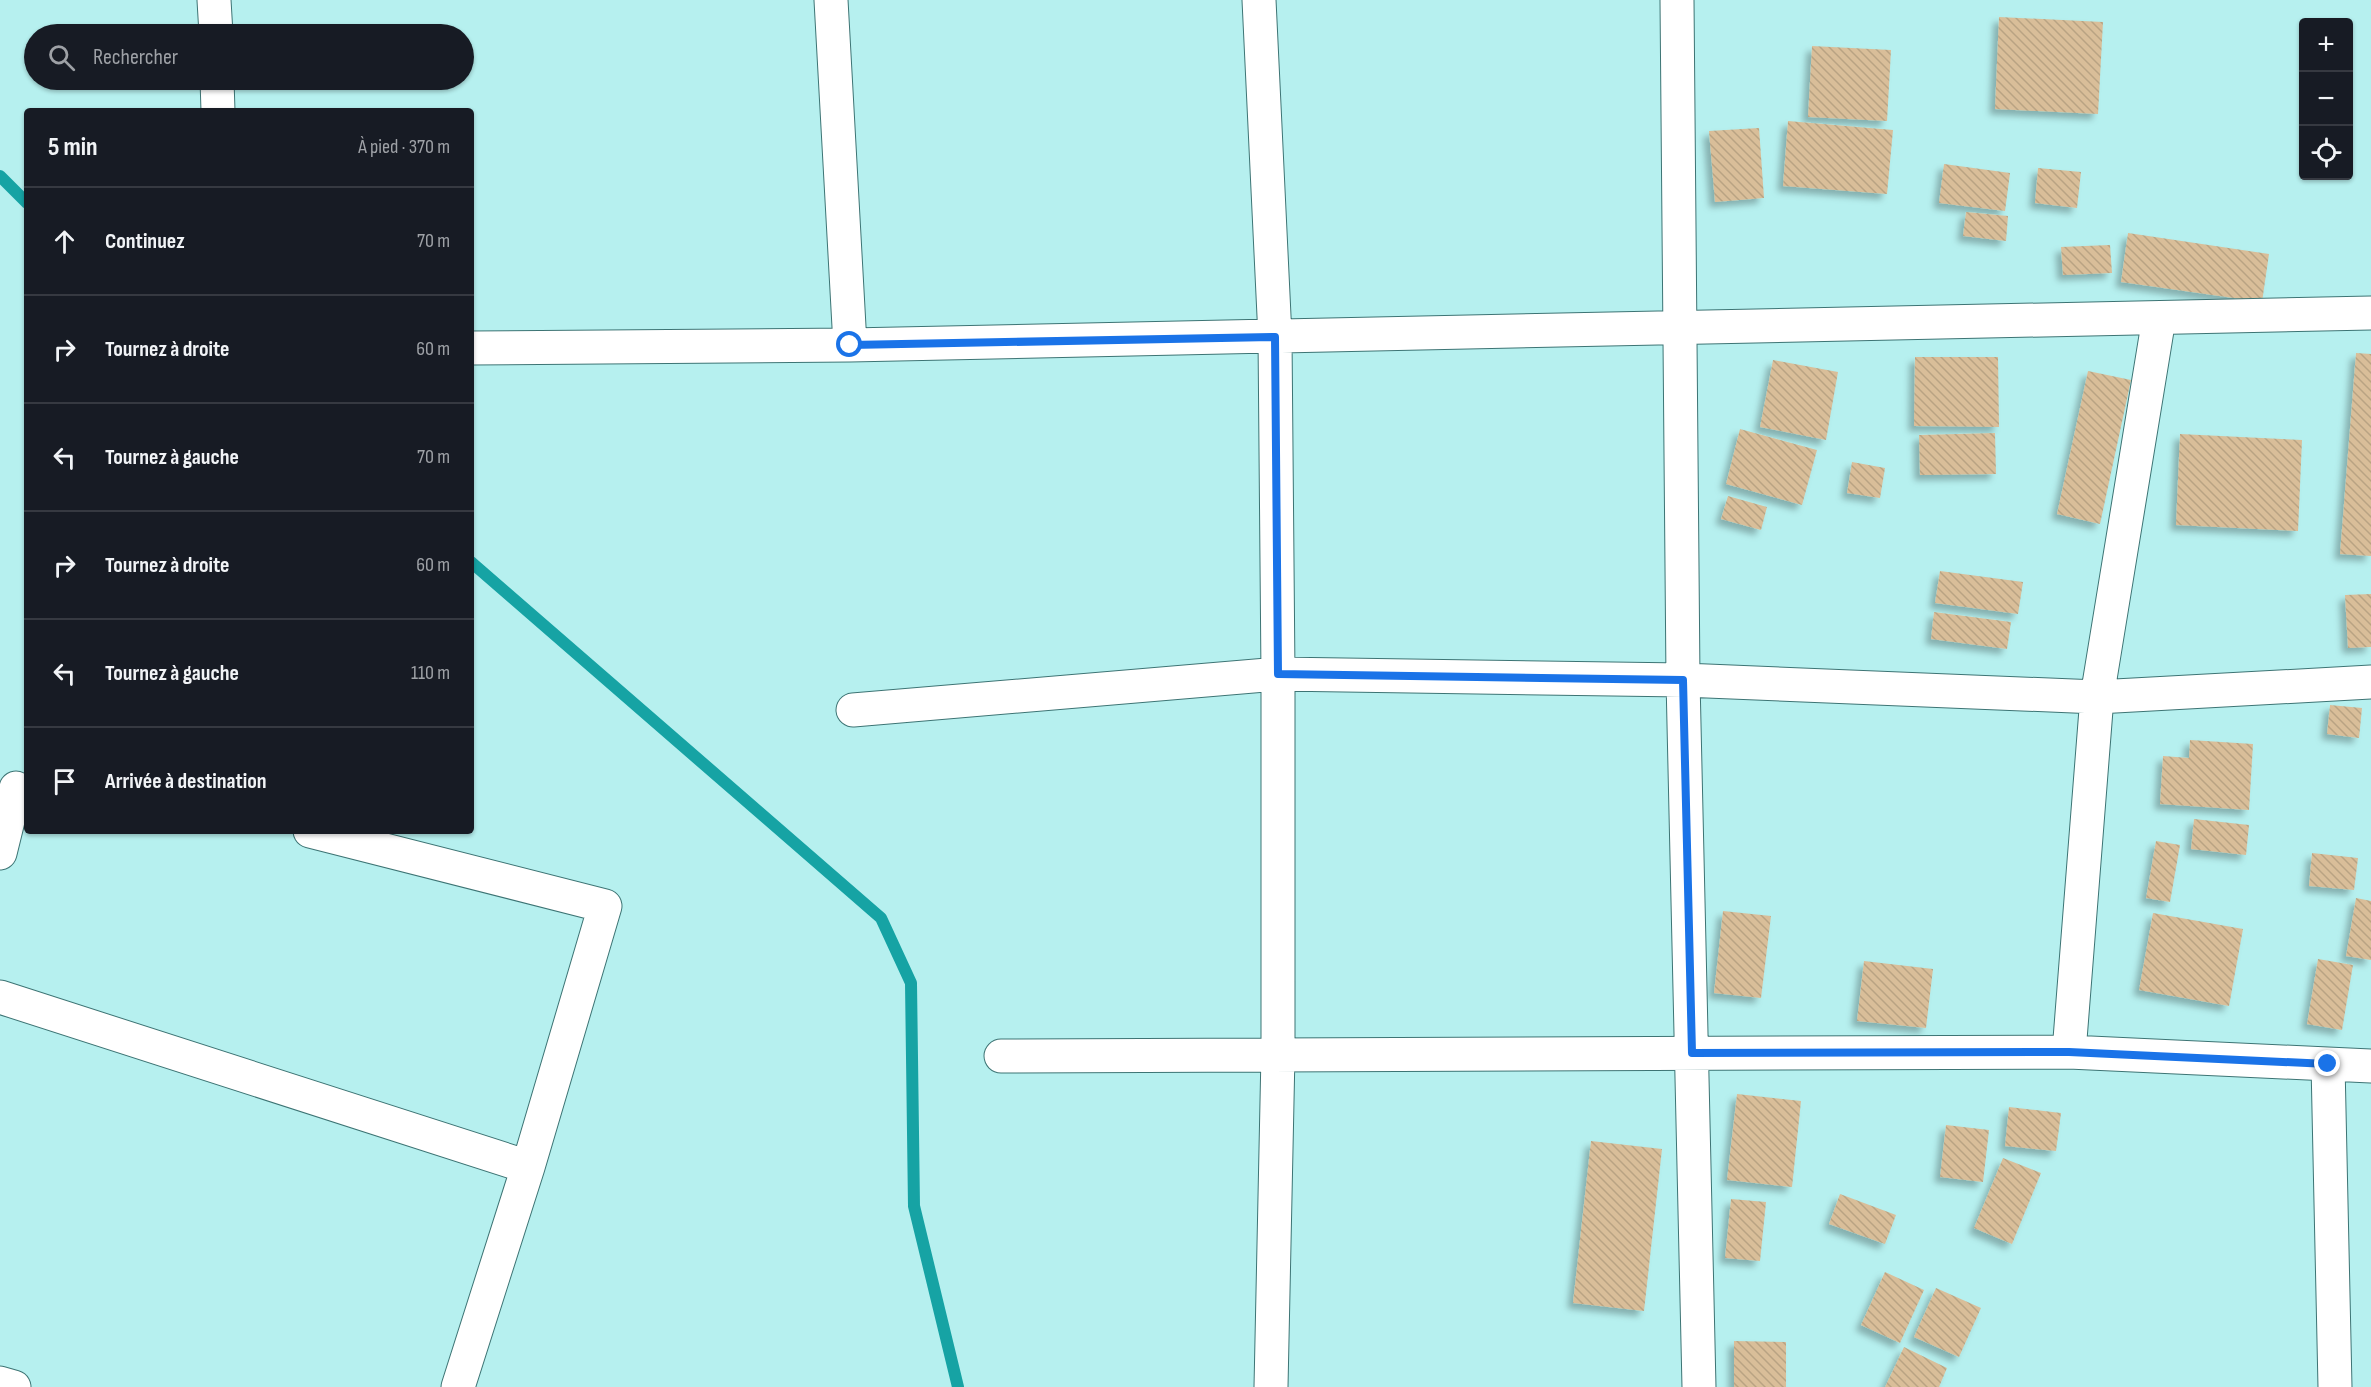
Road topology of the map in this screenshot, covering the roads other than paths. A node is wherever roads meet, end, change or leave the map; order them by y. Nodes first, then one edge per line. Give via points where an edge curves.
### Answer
1 (214, 0) edge
2 (831, 0) edge
3 (1259, 0) edge
4 (1677, 0) edge
5 (215, 24) edge
6 (217, 90) edge
7 (218, 108) edge
8 (2371, 313) edge
9 (2159, 318) junction
10 (1680, 328) junction
11 (1275, 337) junction
12 (850, 345) junction
13 (474, 348) edge
14 (1278, 674) junction
15 (1683, 680) junction
16 (2371, 682) edge
17 (2097, 697) junction
18 (853, 710) dead end
19 (14, 787) edge
20 (322, 834) edge
21 (0, 853) edge
22 (0, 997) edge
23 (2069, 1052) junction
24 (1692, 1053) junction
25 (1278, 1054) junction
26 (1001, 1056) dead end
27 (2328, 1064) junction
28 (2371, 1066) edge
29 (528, 1167) junction
30 (0, 1383) edge
31 (14, 1387) edge
32 (459, 1387) edge
33 (1271, 1387) edge
34 (1699, 1387) edge
35 (2335, 1387) edge

1 - 5 street
2 - 12 street
3 - 11 street
4 - 10 street
6 - 7 street
8 - 9 street
9 - 10 street
9 - 17 street
10 - 11 street
10 - 15 street
11 - 12 street
11 - 14 street
12 - 13 street
14 - 15 street
14 - 18 street
14 - 25 street
15 - 17 street
15 - 24 street
16 - 17 street
17 - 23 street
19 - 21 street
20 - 29 street via 605,906
22 - 29 street
23 - 24 street
23 - 27 street
24 - 25 street
24 - 34 street
25 - 26 street
25 - 33 street
27 - 28 street
27 - 35 street
29 - 32 street
30 - 31 street

